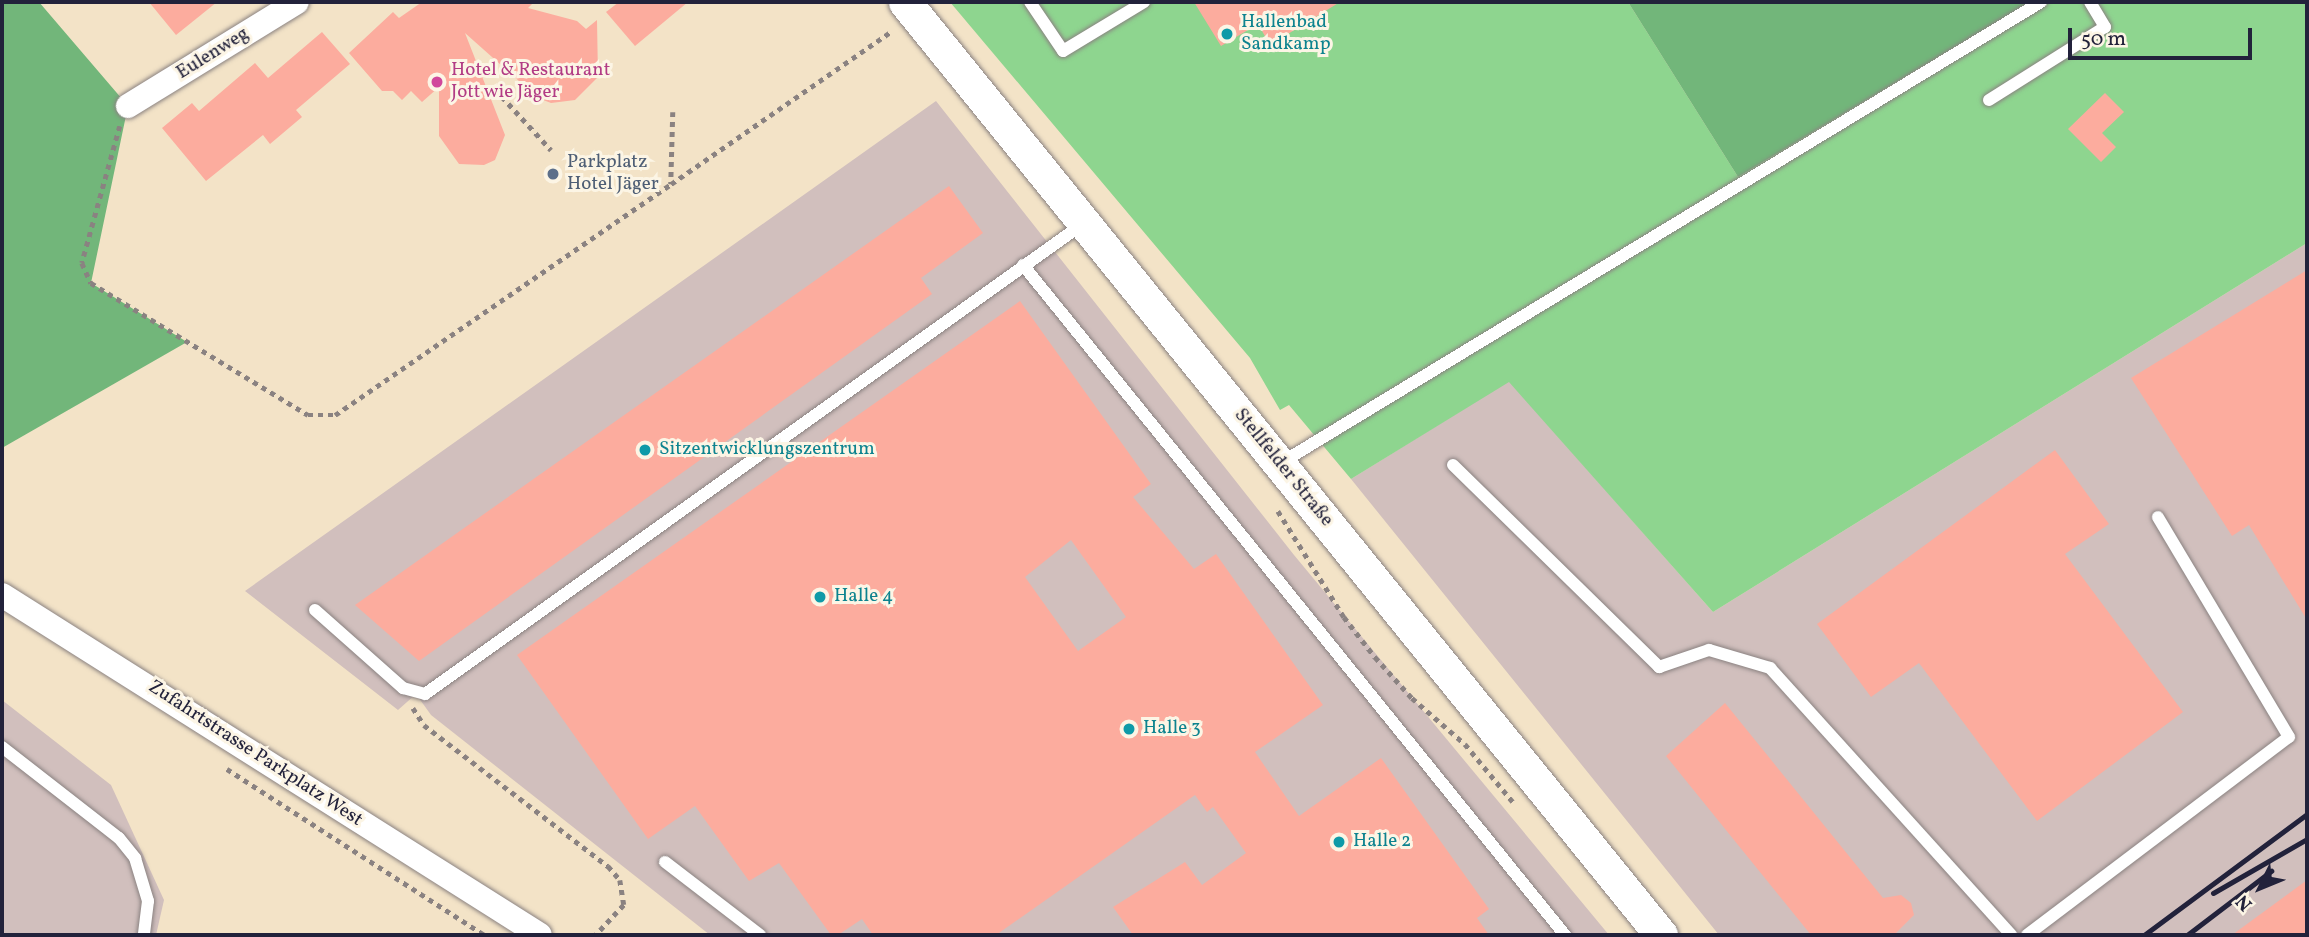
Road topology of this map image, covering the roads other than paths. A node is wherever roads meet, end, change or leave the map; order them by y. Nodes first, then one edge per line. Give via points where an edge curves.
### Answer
1 (1030, 2) edge
2 (1144, 2) edge
3 (2041, 2) edge
4 (2090, 2) edge
5 (290, 3) edge
6 (904, 17) edge
7 (1989, 100) dead end
8 (128, 106) road end
9 (1085, 222) junction
10 (1023, 265) junction
11 (1279, 464) junction
12 (1453, 465) dead end
13 (2158, 517) dead end
14 (2, 595) edge
15 (315, 610) dead end
16 (2, 747) edge
17 (665, 862) dead end
18 (144, 935) edge
19 (540, 935) edge
20 (760, 935) edge
21 (1565, 935) edge
22 (1661, 935) edge
23 (2011, 935) edge
24 (2027, 935) edge

1 - 2 lane via 1063,51
3 - 11 lane
4 - 7 lane via 2105,27
5 - 8 street, Eulenweg
6 - 9 street, Stellfelder Straße
9 - 10 lane
9 - 11 street, Stellfelder Straße
10 - 15 lane via 425,694 403,688
10 - 21 lane
11 - 22 street, Stellfelder Straße
12 - 23 lane via 1659,667 1709,650 1770,668
13 - 24 lane via 2290,737
14 - 19 street, Zufahrtstrasse Parkplatz West
16 - 18 lane via 119,838 135,858 148,901
17 - 20 lane

